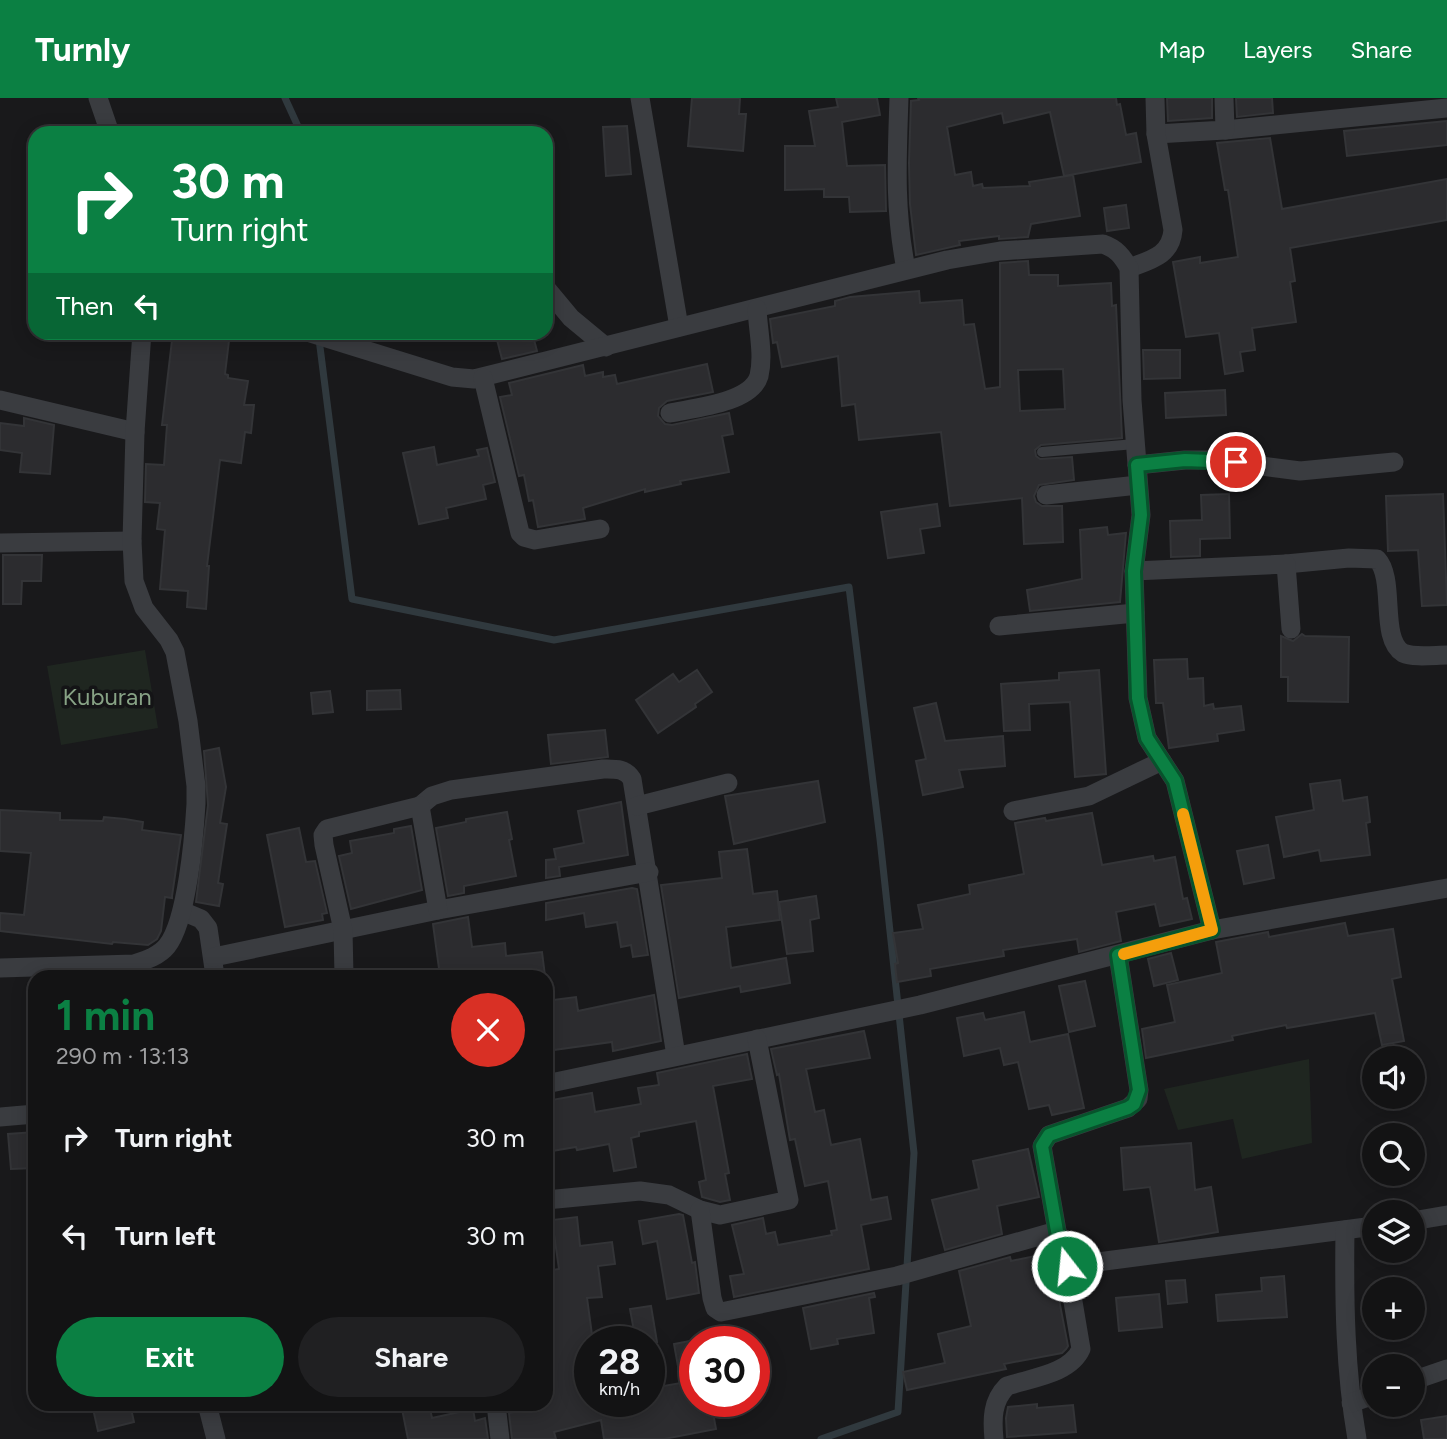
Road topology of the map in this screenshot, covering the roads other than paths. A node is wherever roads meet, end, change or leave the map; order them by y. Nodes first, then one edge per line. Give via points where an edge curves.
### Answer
1 (99, 98) edge
2 (639, 98) edge
3 (899, 98) edge
4 (1155, 98) edge
5 (1224, 98) edge
6 (1409, 105) edge
7 (1447, 108) edge
8 (108, 126) edge
9 (1225, 130) junction
10 (1156, 134) junction
11 (1129, 268) junction
12 (906, 269) junction
13 (553, 299) edge
14 (757, 309) junction
15 (679, 327) junction
16 (141, 340) edge
17 (330, 340) edge
18 (607, 347) junction
19 (483, 377) junction
20 (0, 400) edge
21 (670, 413) dead end
22 (135, 432) junction
23 (1135, 444) junction
24 (1042, 452) dead end
25 (1394, 462) dead end
26 (1137, 465) junction
27 (1138, 485) junction
28 (1046, 495) dead end
29 (600, 529) dead end
30 (132, 541) junction
31 (0, 543) edge
32 (1286, 564) junction
33 (1134, 571) junction
34 (1135, 613) junction
35 (999, 626) dead end
36 (1291, 629) dead end
37 (1447, 655) edge
38 (1162, 761) junction
39 (729, 783) dead end
40 (420, 806) junction
41 (637, 806) junction
42 (1013, 811) dead end
43 (649, 872) junction
44 (1447, 888) edge
45 (438, 910) junction
46 (182, 911) junction
47 (343, 930) junction
48 (1212, 930) junction
49 (1118, 955) junction
50 (214, 967) edge
51 (0, 968) edge
52 (54, 970) edge
53 (89, 970) edge
54 (344, 970) edge
55 (757, 1039) junction
56 (676, 1056) junction
57 (553, 1082) edge
58 (28, 1115) edge
59 (0, 1117) edge
60 (553, 1199) edge
61 (700, 1210) junction
62 (1447, 1216) edge
63 (1425, 1219) edge
64 (1362, 1228) edge
65 (1345, 1230) junction
66 (1057, 1231) junction
67 (1067, 1266) junction
68 (1447, 1369) edge
69 (1425, 1377) edge
70 (1362, 1399) edge
71 (1351, 1403) junction
72 (209, 1411) edge
73 (497, 1411) edge
74 (216, 1439) edge
75 (500, 1439) edge
76 (994, 1439) edge
77 (1357, 1439) edge

1 - 8 street
2 - 15 street
3 - 12 street via 896,196
4 - 10 street
5 - 9 street
6 - 7 street
6 - 9 street
9 - 10 street
10 - 11 street via 1172,240 1162,255
11 - 12 street via 1121,254 1103,244 1000,251
11 - 23 street
12 - 14 street
13 - 18 street
14 - 15 street
14 - 21 street via 760,362 753,387 734,399
15 - 18 street
16 - 22 street
17 - 19 street via 461,379
18 - 19 street
19 - 29 street via 520,533 535,540
20 - 22 street
22 - 30 street
23 - 24 lane
23 - 26 street
25 - 26 street via 1300,471 1215,460
26 - 27 street
27 - 28 street
27 - 33 street via 1141,515
30 - 31 street
30 - 46 street via 138,596 174,652 188,721 196,804
32 - 33 street
32 - 36 street
32 - 37 street via 1377,559 1399,649 1408,654
33 - 34 street
34 - 35 street
34 - 38 street via 1138,698 1147,738
38 - 42 street via 1089,796
38 - 48 street via 1175,781
39 - 41 street
40 - 41 street via 451,790 614,769 632,779
40 - 45 street
40 - 47 street via 324,832
41 - 43 street
43 - 45 street
43 - 56 street
44 - 48 street
45 - 47 street
46 - 50 street via 205,922
46 - 53 street via 173,937 149,959
47 - 50 street
47 - 54 street
48 - 49 street
49 - 55 street via 920,1005
49 - 66 street via 1138,1099 1128,1108 1045,1139 1042,1153
51 - 52 street
55 - 56 street
55 - 61 street via 789,1200 720,1215
56 - 57 street
58 - 59 street
60 - 61 street via 640,1191 669,1195
61 - 66 street via 712,1298 720,1312 897,1276
62 - 63 street
64 - 65 street
65 - 67 street
65 - 71 street via 1344,1312
66 - 67 street
67 - 76 street via 1081,1349 1077,1359 1007,1386 1000,1393 993,1421
68 - 69 street
70 - 71 street
71 - 77 street
72 - 74 street
73 - 75 street

